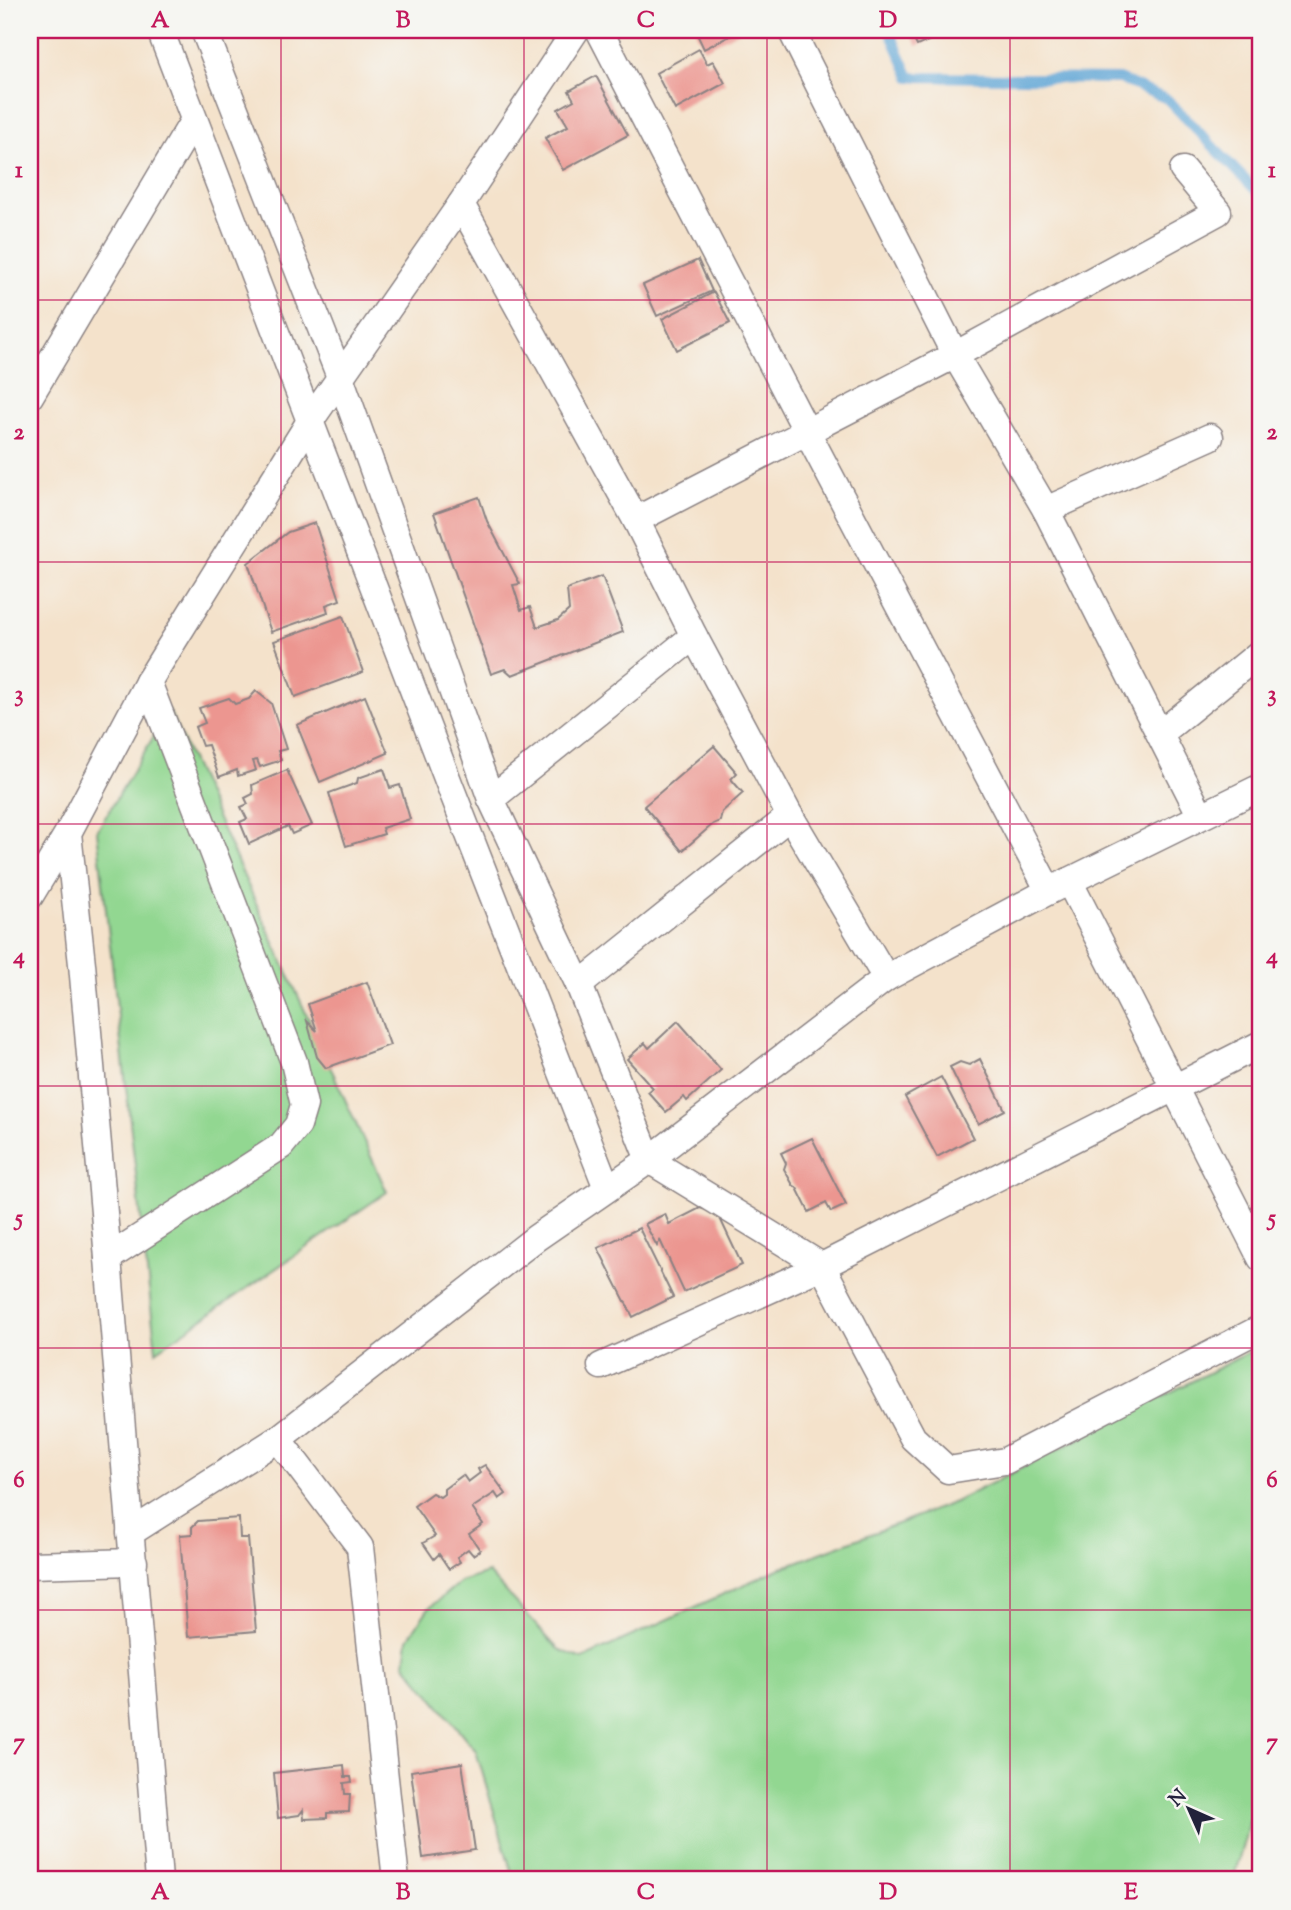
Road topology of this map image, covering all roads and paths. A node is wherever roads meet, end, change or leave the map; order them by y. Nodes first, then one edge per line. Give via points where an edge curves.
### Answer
1 (160, 30) edge
2 (204, 30) edge
3 (576, 30) edge
4 (599, 30) edge
5 (791, 30) edge
6 (194, 120) junction
7 (1183, 170) dead end
8 (461, 204) junction
9 (955, 355) junction
10 (340, 377) junction
11 (30, 397) edge
12 (310, 421) junction
13 (807, 432) junction
14 (1210, 437) dead end
15 (1046, 510) junction
16 (636, 520) junction
17 (694, 636) junction
18 (1261, 652) edge
19 (148, 682) junction
20 (1160, 734) junction
21 (1261, 787) edge
22 (492, 799) junction
23 (790, 816) junction
24 (1200, 816) junction
25 (68, 833) junction
26 (1059, 886) junction
27 (30, 896) edge
28 (886, 978) junction
29 (579, 985) junction
30 (1261, 1044) edge
31 (1175, 1087) junction
32 (649, 1160) junction
33 (607, 1188) junction
34 (108, 1258) junction
35 (1261, 1258) edge
36 (822, 1266) junction
37 (1261, 1328) edge
38 (600, 1366) dead end
39 (278, 1439) junction
40 (130, 1533) junction
41 (134, 1562) junction
42 (30, 1565) edge
43 (159, 1880) edge
44 (396, 1880) edge

1 - 6 street
2 - 10 street
3 - 8 street
4 - 13 street
5 - 9 street
6 - 11 street
6 - 12 street
7 - 9 street via 1218,212
8 - 10 street
8 - 16 street
9 - 13 street
9 - 15 street
10 - 12 street
10 - 22 street
12 - 19 street
12 - 33 street
13 - 16 street
13 - 26 street
14 - 15 street
15 - 20 street
16 - 17 street
17 - 22 street
17 - 23 street
18 - 20 street
19 - 25 street
19 - 34 street via 294,1062 304,1105 298,1125 281,1146
20 - 24 street
21 - 24 street
22 - 29 street
23 - 28 street
23 - 29 street
24 - 26 street
25 - 27 street
25 - 34 street
26 - 28 street
26 - 31 street
28 - 32 street
29 - 32 street
30 - 31 street
31 - 35 street
31 - 36 street
32 - 33 street
32 - 36 street
33 - 39 street
34 - 40 street
36 - 37 street via 913,1438 948,1470 1005,1461
36 - 38 street
39 - 40 street
39 - 44 street via 360,1547
40 - 41 street
41 - 42 street
41 - 43 street

